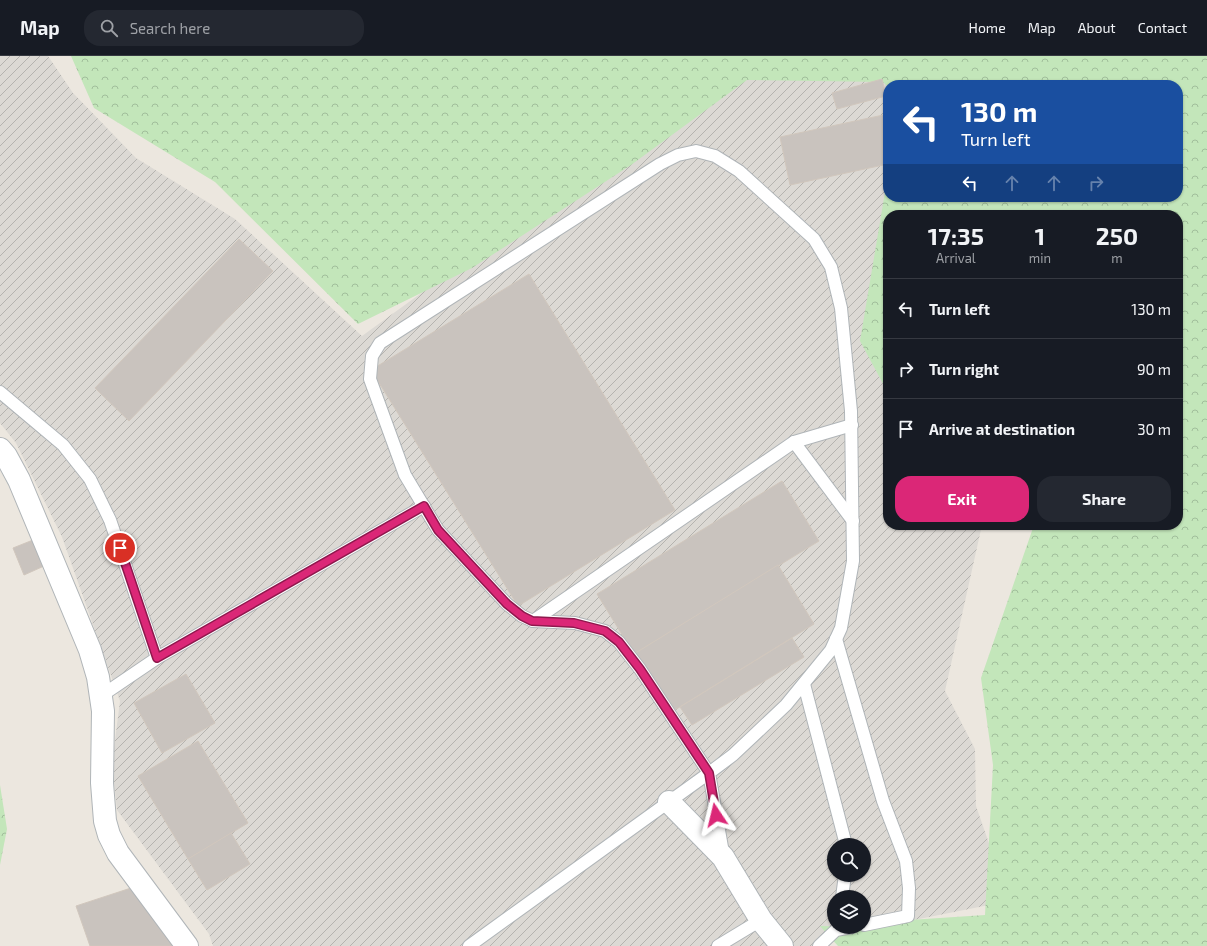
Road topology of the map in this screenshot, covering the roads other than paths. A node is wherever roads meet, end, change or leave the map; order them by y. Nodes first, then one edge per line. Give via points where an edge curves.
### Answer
1 (0, 392) edge
2 (852, 425) junction
3 (794, 442) junction
4 (0, 450) edge
5 (424, 506) junction
6 (853, 521) junction
7 (532, 621) junction
8 (836, 639) junction
9 (157, 658) junction
10 (804, 684) junction
11 (101, 696) junction
12 (709, 773) junction
13 (668, 802) junction
14 (844, 838) edge
15 (723, 857) junction
16 (761, 920) junction
17 (871, 923) edge
18 (832, 934) edge
19 (187, 946) edge
20 (469, 946) edge
21 (718, 946) edge
22 (782, 946) edge
23 (819, 946) edge

1 - 9 lane via 63,445 90,479 110,520
2 - 3 lane
2 - 5 lane via 840,308 831,267 814,239 739,171 715,156 696,151 678,155 660,164 380,343 372,356 370,379 406,475
2 - 6 lane
3 - 6 lane
3 - 7 lane
4 - 11 street via 19,480 90,650
5 - 7 lane via 438,530 507,604
5 - 9 lane
6 - 8 lane via 853,561 841,628
7 - 12 lane via 574,623 605,631 619,642 640,669
8 - 10 lane via 831,650
8 - 17 lane via 883,801 906,861 909,888 908,916
9 - 11 lane
10 - 12 lane via 733,756
10 - 14 lane
11 - 19 street via 102,783 105,821 109,835 118,853
12 - 13 lane
12 - 15 lane
13 - 15 street
13 - 20 lane
15 - 16 street
16 - 21 lane
16 - 22 street
18 - 23 lane

